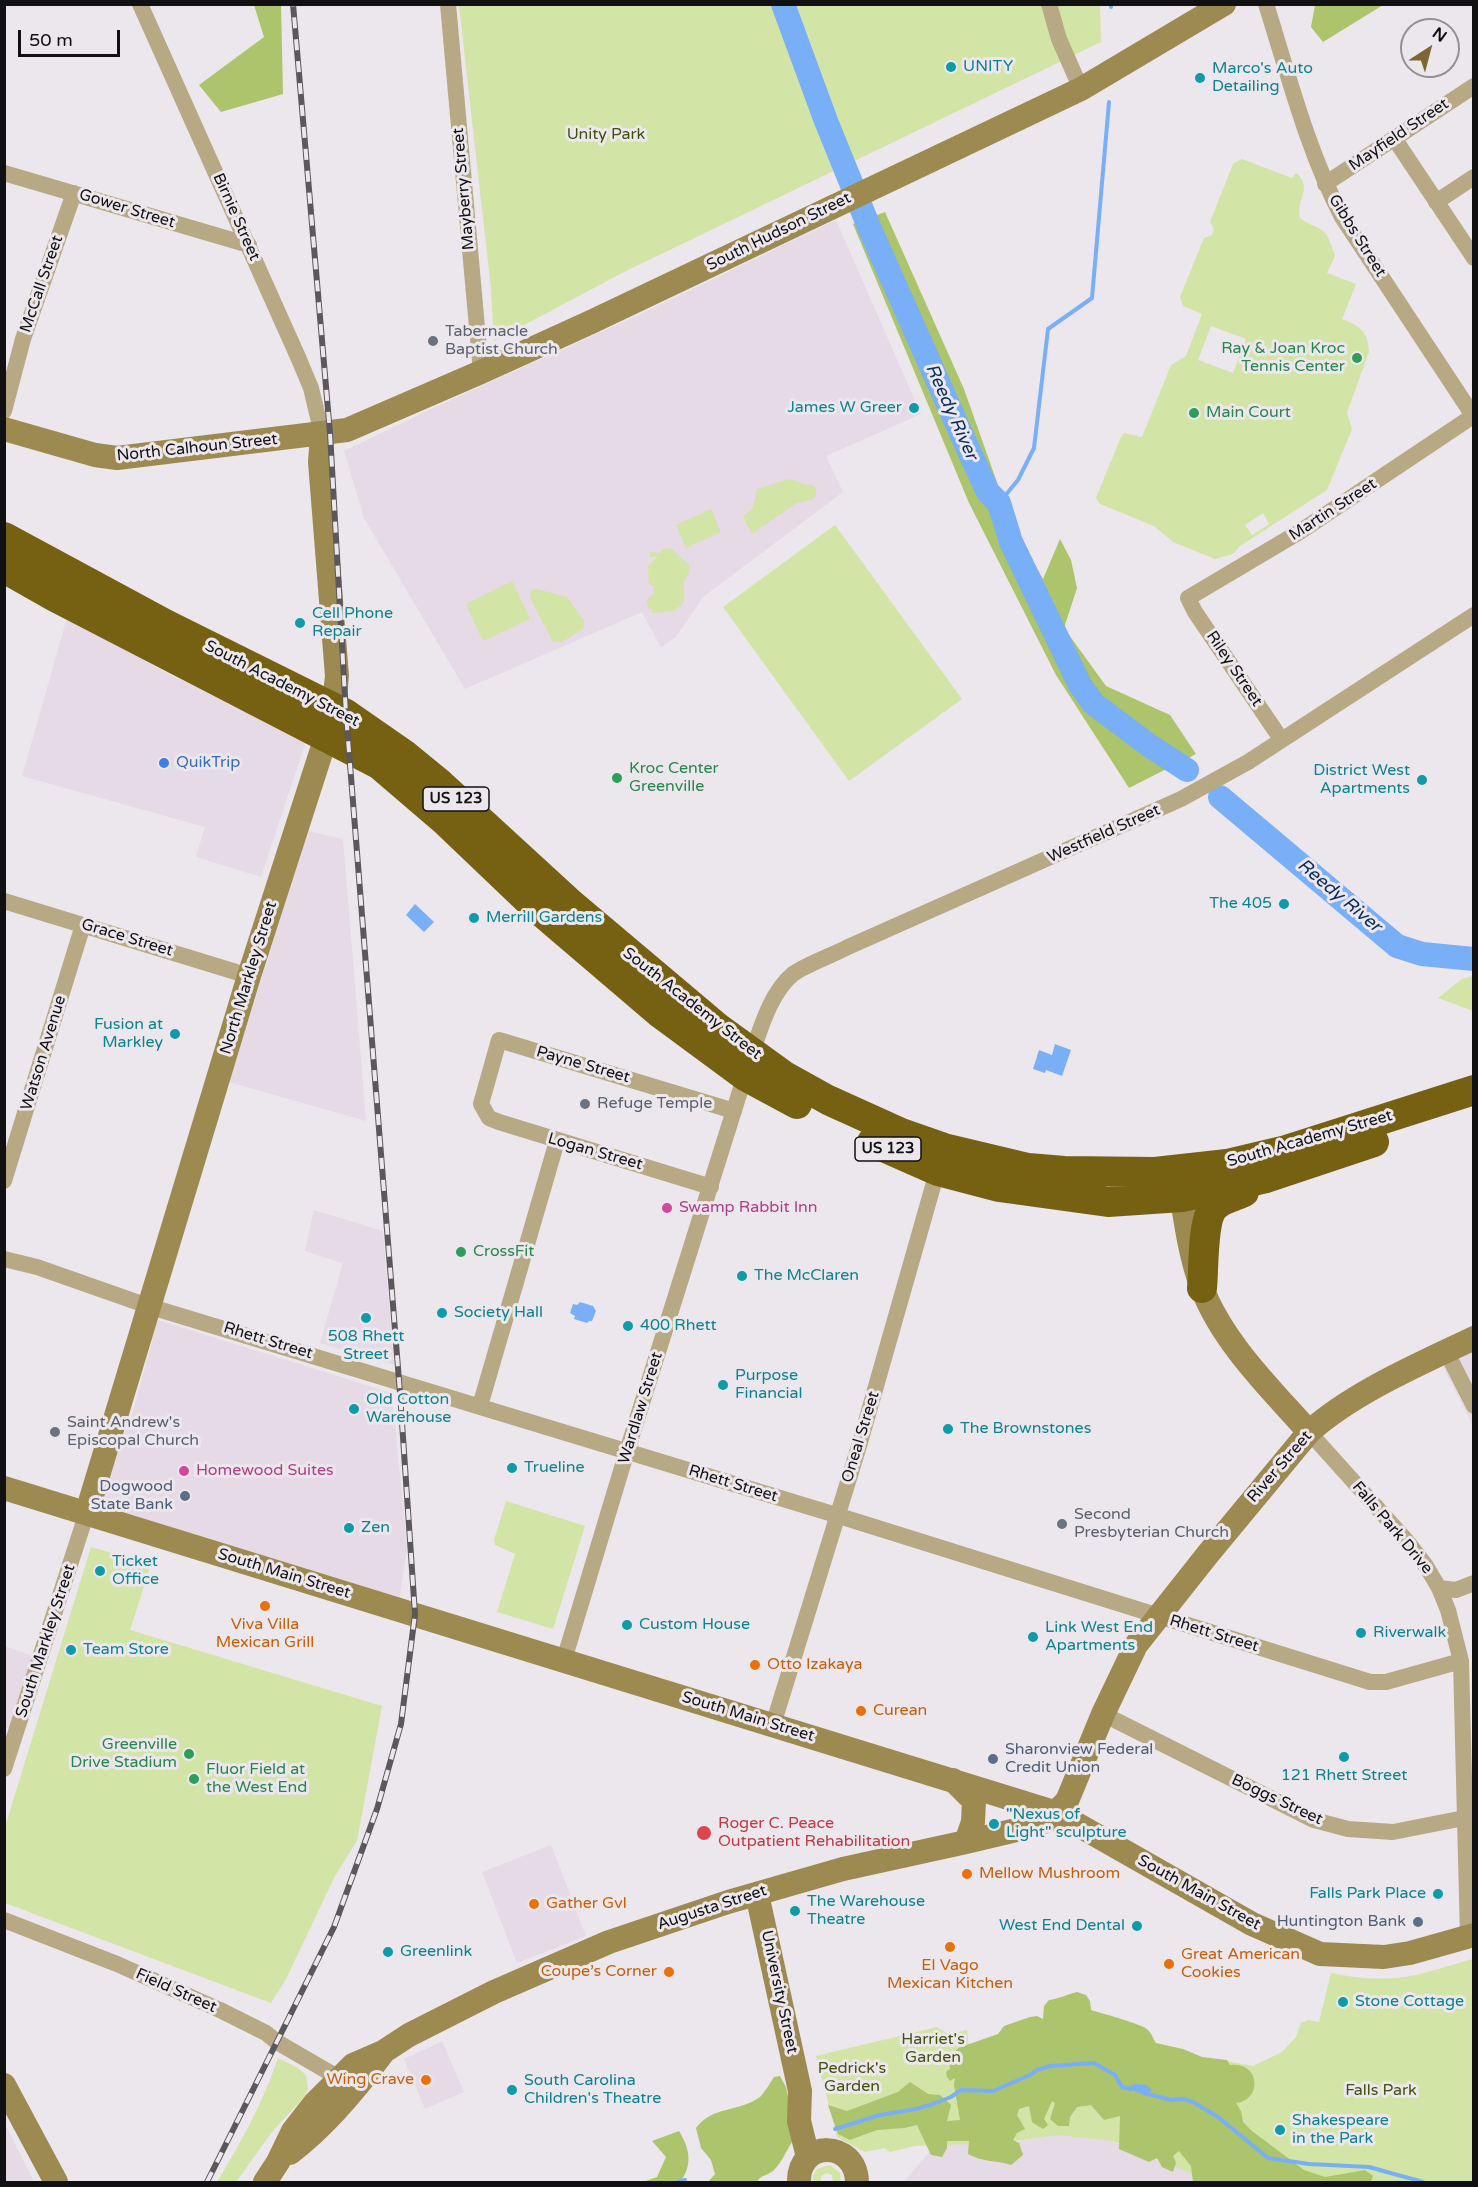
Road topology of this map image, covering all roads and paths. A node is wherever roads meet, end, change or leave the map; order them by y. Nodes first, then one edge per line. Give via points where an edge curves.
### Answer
1 (140, 4) edge
2 (448, 4) edge
3 (1049, 4) edge
4 (1224, 4) edge
5 (1266, 4) edge
6 (1473, 86) edge
7 (1082, 89) junction
8 (1394, 138) junction
9 (4, 172) edge
10 (1473, 177) edge
11 (1325, 184) junction
12 (74, 193) junction
13 (1436, 202) junction
14 (249, 245) junction
15 (1473, 258) edge
16 (482, 372) junction
17 (4, 411) edge
18 (1473, 416) edge
19 (4, 429) edge
20 (322, 434) junction
21 (4, 537) edge
22 (4, 568) edge
23 (1188, 598) joint
24 (1473, 615) edge
25 (328, 723) junction
26 (1281, 739) junction
27 (4, 901) edge
28 (83, 925) junction
29 (249, 976) junction
30 (499, 1040) joint
31 (749, 1064) junction
32 (1473, 1090) edge
33 (1473, 1109) edge
34 (734, 1112) junction
35 (1425, 1115) junction
36 (557, 1141) junction
37 (941, 1159) junction
38 (1266, 1178) junction
39 (4, 1181) edge
40 (1180, 1184) junction
41 (711, 1187) junction
42 (4, 1259) edge
43 (1202, 1288) junction
44 (148, 1306) junction
45 (1473, 1338) edge
46 (1446, 1351) junction
47 (480, 1406) junction
48 (1473, 1406) edge
49 (1310, 1432) junction
50 (627, 1451) junction
51 (4, 1488) edge
52 (87, 1512) junction
53 (836, 1515) junction
54 (1473, 1583) edge
55 (1439, 1588) junction
56 (1157, 1617) junction
57 (564, 1660) junction
58 (1461, 1661) junction
59 (1103, 1714) junction
60 (773, 1725) junction
61 (11, 1733) edge
62 (4, 1769) edge
63 (953, 1780) junction
64 (1057, 1813) junction
65 (1464, 1818) junction
66 (966, 1842) junction
67 (757, 1894) junction
68 (4, 1920) edge
69 (1471, 1936) edge
70 (383, 2052) junction
71 (339, 2078) junction
72 (4, 2085) edge
73 (278, 2162) junction
74 (803, 2169) edge
75 (56, 2182) edge
76 (265, 2182) edge
77 (857, 2182) edge

1 - 14 street, Birnie Street
2 - 16 street, Mayberry Street
3 - 7 street via 1059,39
4 - 7 street, South Hudson Street
5 - 11 street, Gibbs Street
6 - 8 street, Mayfield Street
7 - 16 street, South Hudson Street
8 - 11 street, Mayfield Street
8 - 13 street
9 - 12 street, Gower Street
10 - 13 street
11 - 18 street, Gibbs Street via 1342,217
12 - 14 street, Gower Street
12 - 17 street, McCall Street via 23,339
13 - 15 street
14 - 20 street, Birnie Street via 311,388
16 - 20 street, South Hudson Street via 347,430
18 - 23 street, Martin Street via 1301,531
19 - 20 street, North Calhoun Street via 117,458
20 - 25 street, North Markley Street via 320,462 337,676
21 - 25 highway, South Academy Street / US 123 via 165,624
22 - 25 highway, South Academy Street / US 123 via 55,597
23 - 26 street, Riley Street
24 - 26 street, Westfield Street
25 - 29 street, North Markley Street
25 - 31 highway, South Academy Street / US 123 via 346,714 405,755 625,952 718,1028
26 - 31 street, Westfield Street via 1181,799 793,974 771,1006
27 - 28 street, Grace Street
28 - 29 street, Grace Street
28 - 39 street, Watson Avenue
29 - 44 street, North Markley Street
30 - 34 street, Payne Street
30 - 36 street, Logan Street via 482,1096 483,1111 489,1118
31 - 34 street, Wardlaw Street
31 - 37 highway, South Academy Street / US 123 via 875,1143
32 - 35 highway, South Academy Street / US 123
33 - 35 highway, South Academy Street / US 123
34 - 41 street, Wardlaw Street
35 - 38 highway, South Academy Street / US 123
35 - 40 highway, South Academy Street / US 123 via 1227,1164
36 - 41 street, Logan Street
36 - 47 street
37 - 40 highway, South Academy Street / US 123 via 1106,1172
37 - 53 street, Oneal Street
38 - 40 highway, South Academy Street / US 123
38 - 43 highway via 1214,1206 1208,1215
40 - 43 street, Falls Park Drive via 1191,1252
41 - 50 street, Wardlaw Street
42 - 44 street, Rhett Street
43 - 49 street, Falls Park Drive via 1224,1329 1261,1378
44 - 47 street, Rhett Street
44 - 52 street, North Markley Street
45 - 46 street, River Street
46 - 48 street
46 - 49 street, River Street via 1354,1399
47 - 50 street, Rhett Street
49 - 55 street, Falls Park Drive via 1406,1540
49 - 56 street, River Street
50 - 53 street, Rhett Street
50 - 57 street, Wardlaw Street
51 - 52 street, South Main Street
52 - 57 street, South Main Street
52 - 61 street, South Markley Street
53 - 56 street, Rhett Street
53 - 60 street, Oneal Street
54 - 55 street via 1456,1590
55 - 58 street, Falls Park Drive via 1455,1629
56 - 58 street, Rhett Street via 1370,1682 1386,1682
56 - 59 street, River Street via 1136,1645
57 - 60 street, South Main Street
58 - 65 street, Falls Park Drive
59 - 64 street, River Street via 1067,1801
59 - 65 street, Boggs Street via 1314,1820 1348,1829 1393,1832
60 - 63 street, South Main Street
61 - 62 street, South Markley Street
63 - 64 street, South Main Street
63 - 66 street via 974,1801 973,1822
64 - 66 street, Augusta Street via 1033,1826
64 - 69 street, South Main Street via 1252,1924 1320,1954 1384,1957
65 - 69 street, Falls Park Drive
66 - 67 street, Augusta Street via 843,1869
67 - 70 street, Augusta Street via 660,1924 556,1964 409,2035
67 - 74 street, University Street via 800,2091 812,2114
68 - 71 street, Field Street via 220,2010
70 - 71 street, Augusta Street via 353,2065
70 - 73 street, Augusta Street via 305,2142
71 - 73 street, Augusta Street via 293,2131
72 - 75 street
73 - 76 street, Augusta Street
74 - 77 street via 832,2151 854,2166

